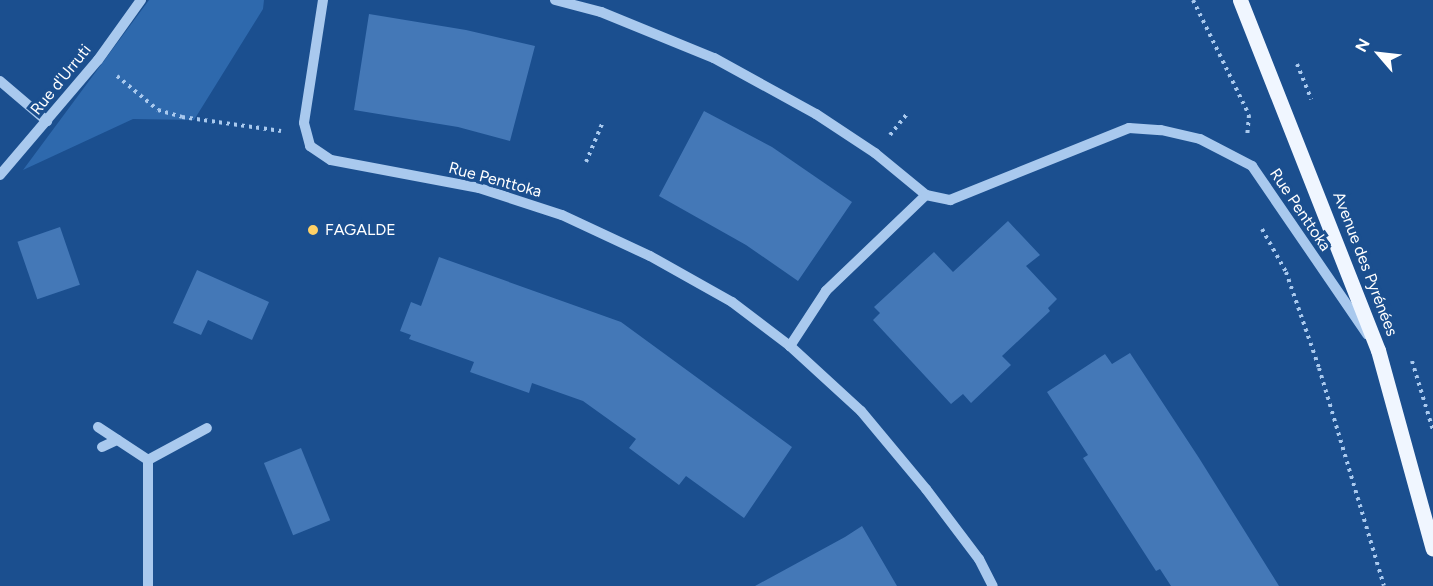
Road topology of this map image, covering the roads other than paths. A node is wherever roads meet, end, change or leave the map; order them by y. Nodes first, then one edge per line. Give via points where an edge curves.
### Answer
1 (141, 0) edge
2 (323, 0) edge
3 (555, 0) edge
4 (1240, 0) edge
5 (0, 81) edge
6 (47, 121) junction
7 (0, 175) edge
8 (926, 195) junction
9 (790, 346) junction
10 (1378, 350) junction
11 (98, 427) dead end
12 (207, 428) dead end
13 (117, 440) junction
14 (102, 447) dead end
15 (148, 460) junction
16 (1433, 549) edge
17 (148, 586) edge
18 (993, 586) edge

1 - 6 street, Rue d'Urruti
2 - 9 street, Rue Penttoka via 304,123 310,146 331,160 479,188 562,215 650,256 732,302
3 - 8 street via 601,12 714,58 816,114 875,153
4 - 10 main road, Avenue des Pyrénées
5 - 6 street
6 - 7 street, Rue d'Urruti
8 - 9 street via 826,291
8 - 10 street, Rue Penttoka via 950,200 1129,128 1161,130 1200,140 1252,166
9 - 18 street, Rue Penttoka via 868,420 946,515 979,559
10 - 16 main road, Avenue des Pyrénées
11 - 13 street
12 - 15 street
13 - 14 street
13 - 15 street
15 - 17 street

